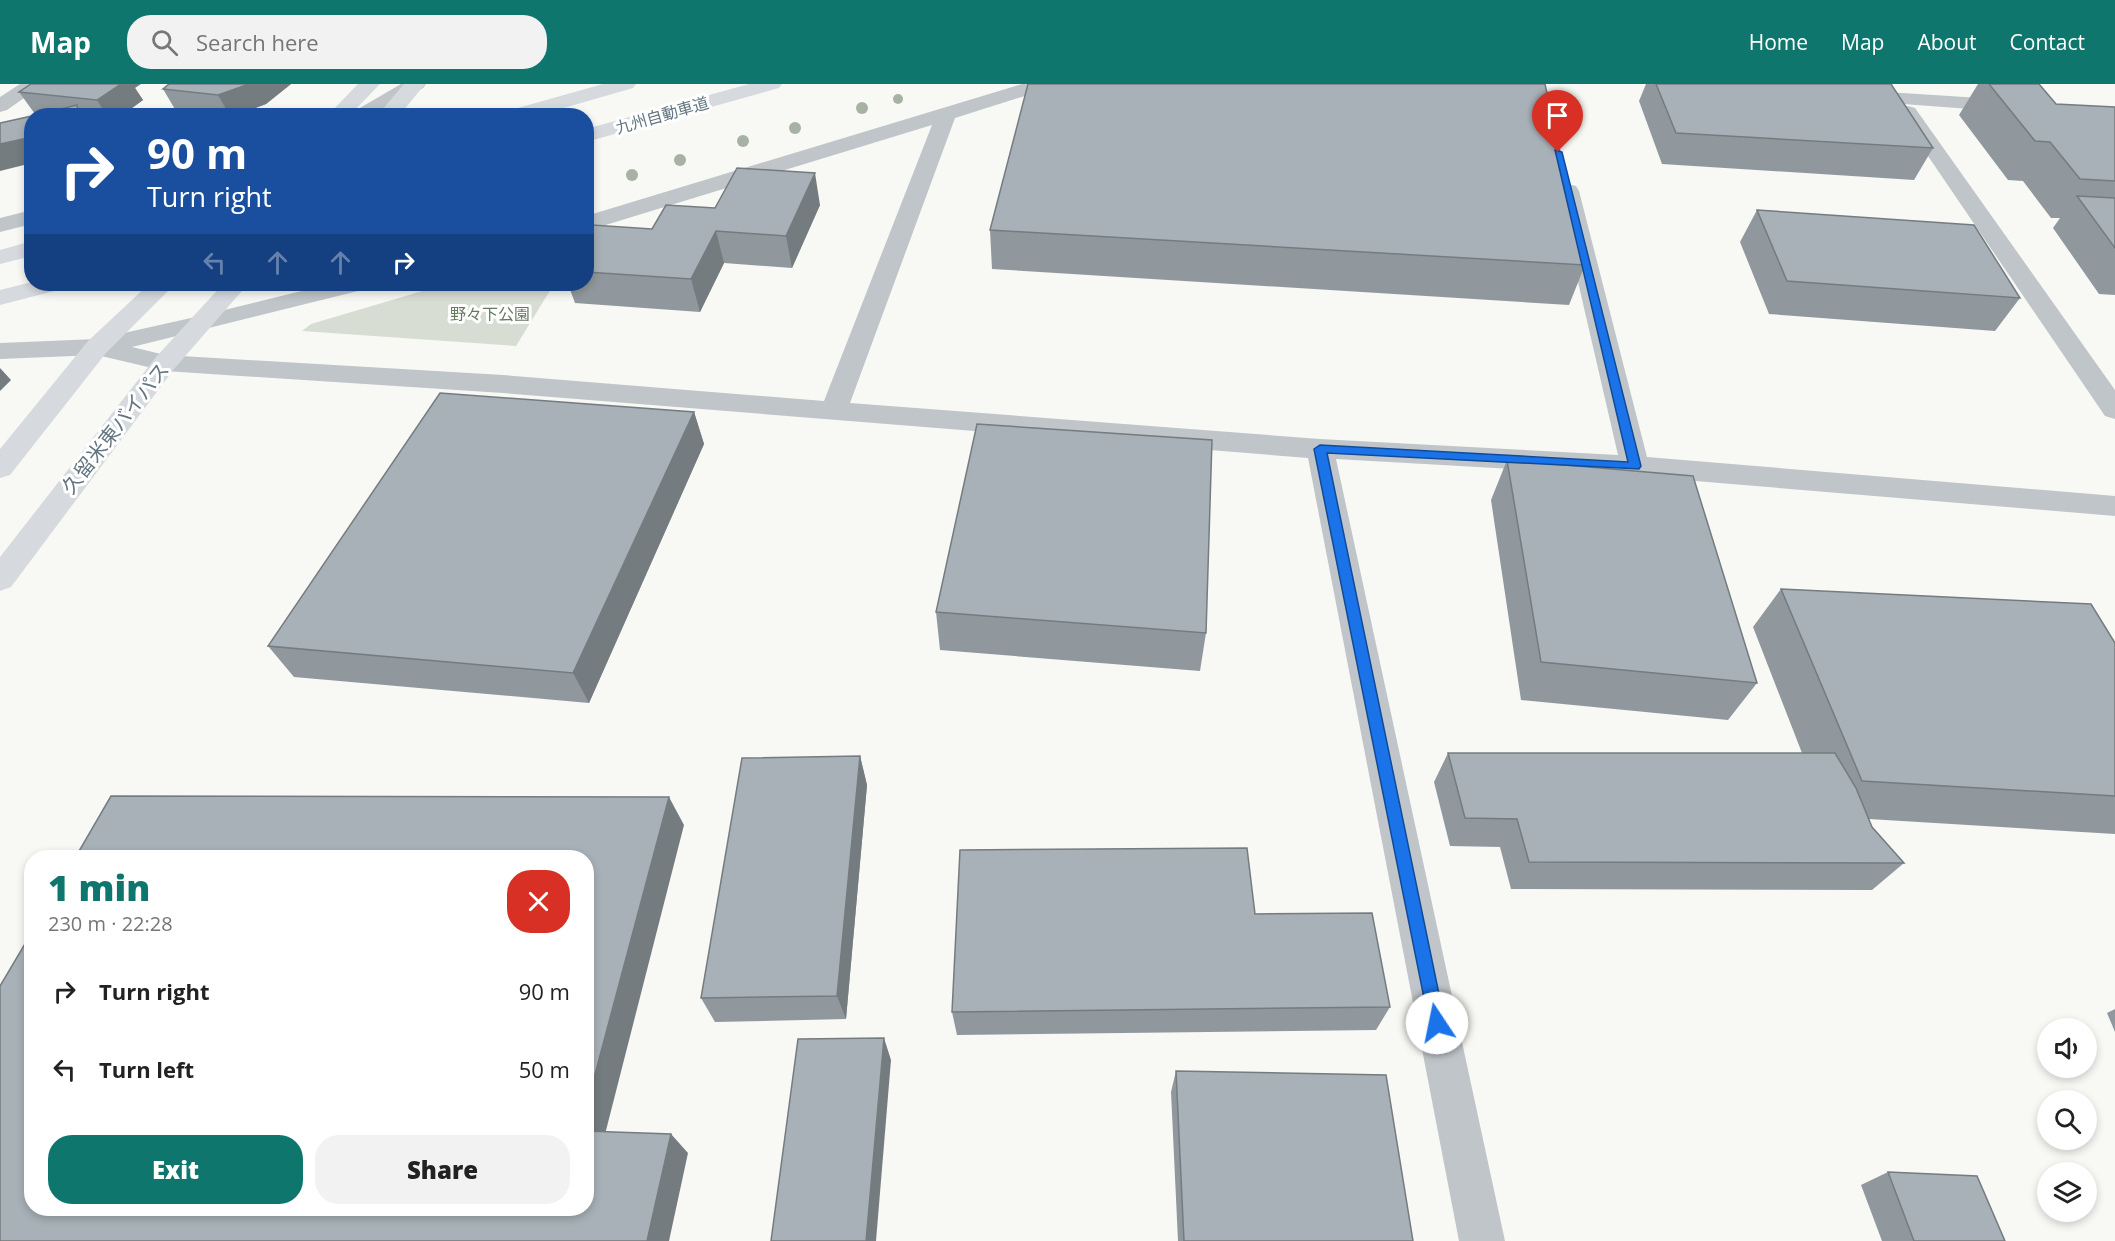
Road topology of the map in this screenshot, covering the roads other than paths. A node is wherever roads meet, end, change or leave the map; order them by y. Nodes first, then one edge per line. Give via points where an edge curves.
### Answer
1 (34, 84) edge
2 (370, 84) edge
3 (415, 84) edge
4 (772, 84) edge
5 (1043, 84) edge
6 (620, 85) edge
7 (1893, 91) edge
8 (1840, 95) edge
9 (0, 106) edge
10 (345, 108) edge
11 (374, 108) edge
12 (394, 108) edge
13 (539, 108) edge
14 (2035, 108) edge
15 (947, 112) junction
16 (594, 134) edge
17 (1561, 165) edge
18 (24, 219) edge
19 (594, 222) edge
20 (0, 225) edge
21 (24, 250) edge
22 (0, 257) edge
23 (26, 291) edge
24 (156, 291) edge
25 (230, 291) edge
26 (330, 291) edge
27 (0, 298) edge
28 (200, 324) junction
29 (97, 347) junction
30 (0, 351) edge
31 (165, 363) junction
32 (834, 409) junction
33 (2115, 411) edge
34 (1320, 449) junction
35 (1635, 466) junction
36 (0, 468) edge
37 (2115, 506) edge
38 (0, 579) edge
39 (1482, 1241) edge

1 - 9 street
2 - 10 highway
3 - 11 street
3 - 12 highway
4 - 16 highway, 九州自動車道
5 - 15 street
6 - 13 highway
7 - 8 street
7 - 14 street
7 - 33 street
15 - 19 street
15 - 32 street
17 - 35 street
18 - 20 street
21 - 22 highway
23 - 27 highway
24 - 29 highway
25 - 28 highway, 久留米東バイパス
26 - 28 street
28 - 29 street
28 - 31 highway, 久留米東バイパス
29 - 30 street
29 - 31 street
29 - 36 highway
31 - 32 street
31 - 38 highway, 久留米東バイパス
32 - 34 street
34 - 35 street
34 - 39 street
35 - 37 street

